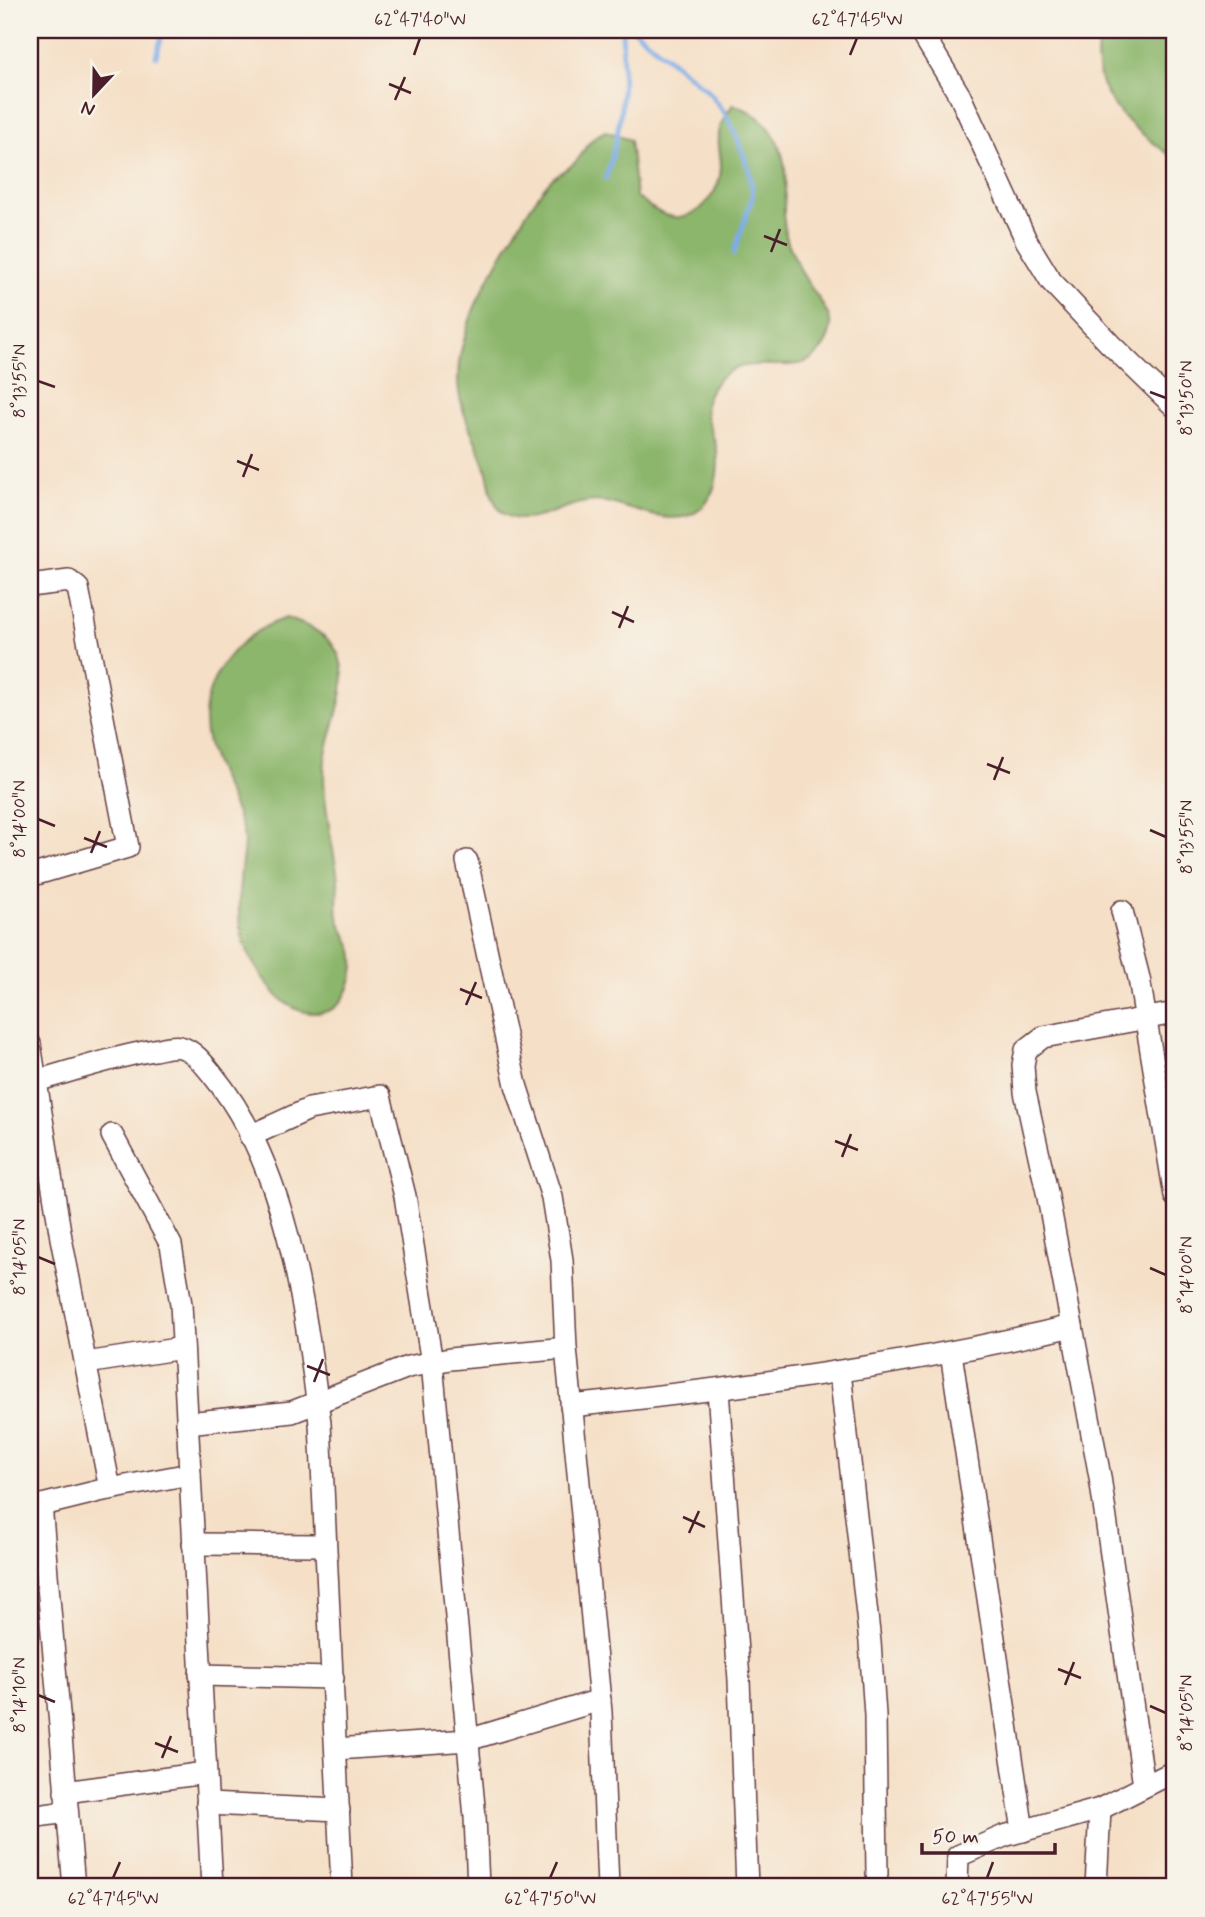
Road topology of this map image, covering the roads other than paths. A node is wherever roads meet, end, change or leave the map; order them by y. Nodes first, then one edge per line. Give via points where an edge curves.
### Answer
1 (920, 30) edge
2 (1175, 407) edge
3 (30, 586) edge
4 (467, 861) dead end
5 (30, 876) edge
6 (1122, 911) dead end
7 (1175, 1013) edge
8 (1145, 1018) junction
9 (30, 1044) edge
10 (36, 1081) junction
11 (113, 1135) dead end
12 (250, 1136) junction
13 (1172, 1161) edge
14 (1175, 1196) edge
15 (1072, 1326) junction
16 (183, 1348) junction
17 (566, 1348) junction
18 (951, 1353) junction
19 (86, 1363) junction
20 (432, 1363) junction
21 (840, 1372) junction
22 (718, 1390) junction
23 (317, 1404) junction
24 (571, 1406) junction
25 (187, 1423) junction
26 (190, 1474) junction
27 (110, 1489) junction
28 (36, 1507) edge
29 (193, 1544) junction
30 (324, 1545) junction
31 (200, 1675) junction
32 (333, 1678) junction
33 (600, 1700) junction
34 (468, 1740) junction
35 (336, 1749) junction
36 (1175, 1770) edge
37 (205, 1773) junction
38 (1144, 1786) junction
39 (66, 1802) junction
40 (207, 1804) junction
41 (1100, 1809) junction
42 (339, 1810) junction
43 (30, 1817) edge
44 (1023, 1831) junction
45 (877, 1874) dead end
46 (74, 1887) edge
47 (212, 1887) edge
48 (342, 1887) edge
49 (478, 1887) edge
50 (608, 1887) edge
51 (747, 1887) edge
52 (957, 1887) edge
53 (1096, 1887) edge

1 - 2 street via 960,96 1026,240 1051,281
3 - 5 street via 69,581 78,588 128,847
4 - 17 street via 516,1085 552,1197 562,1260
6 - 8 street
7 - 8 street
8 - 13 street
8 - 15 street via 1043,1037 1026,1050 1026,1092
9 - 10 street
10 - 12 street via 122,1056 179,1046 222,1086
10 - 19 street
11 - 16 street via 171,1245
12 - 20 street via 309,1108 380,1096 405,1196
12 - 23 street via 279,1199
13 - 14 street
15 - 18 street
15 - 38 street via 1100,1477
16 - 19 street
16 - 25 street
17 - 20 street
17 - 24 street
18 - 21 street
18 - 44 street
19 - 27 street
20 - 23 street via 385,1374
20 - 34 street
21 - 22 street
21 - 45 street via 870,1642
22 - 24 street
22 - 51 street via 739,1680
23 - 25 street via 274,1417
23 - 30 street
24 - 33 street
25 - 26 street
26 - 27 street
26 - 29 street
27 - 28 street
28 - 39 street
29 - 30 street
29 - 31 street
30 - 32 street
31 - 32 street
31 - 37 street
32 - 35 street
33 - 34 street
33 - 50 street
34 - 35 street
34 - 49 street
35 - 42 street
36 - 38 street
37 - 39 street
37 - 40 street
38 - 41 street
39 - 43 street
39 - 46 street
40 - 42 street
40 - 47 street
41 - 44 street
41 - 53 street
42 - 48 street
44 - 52 street via 958,1856

